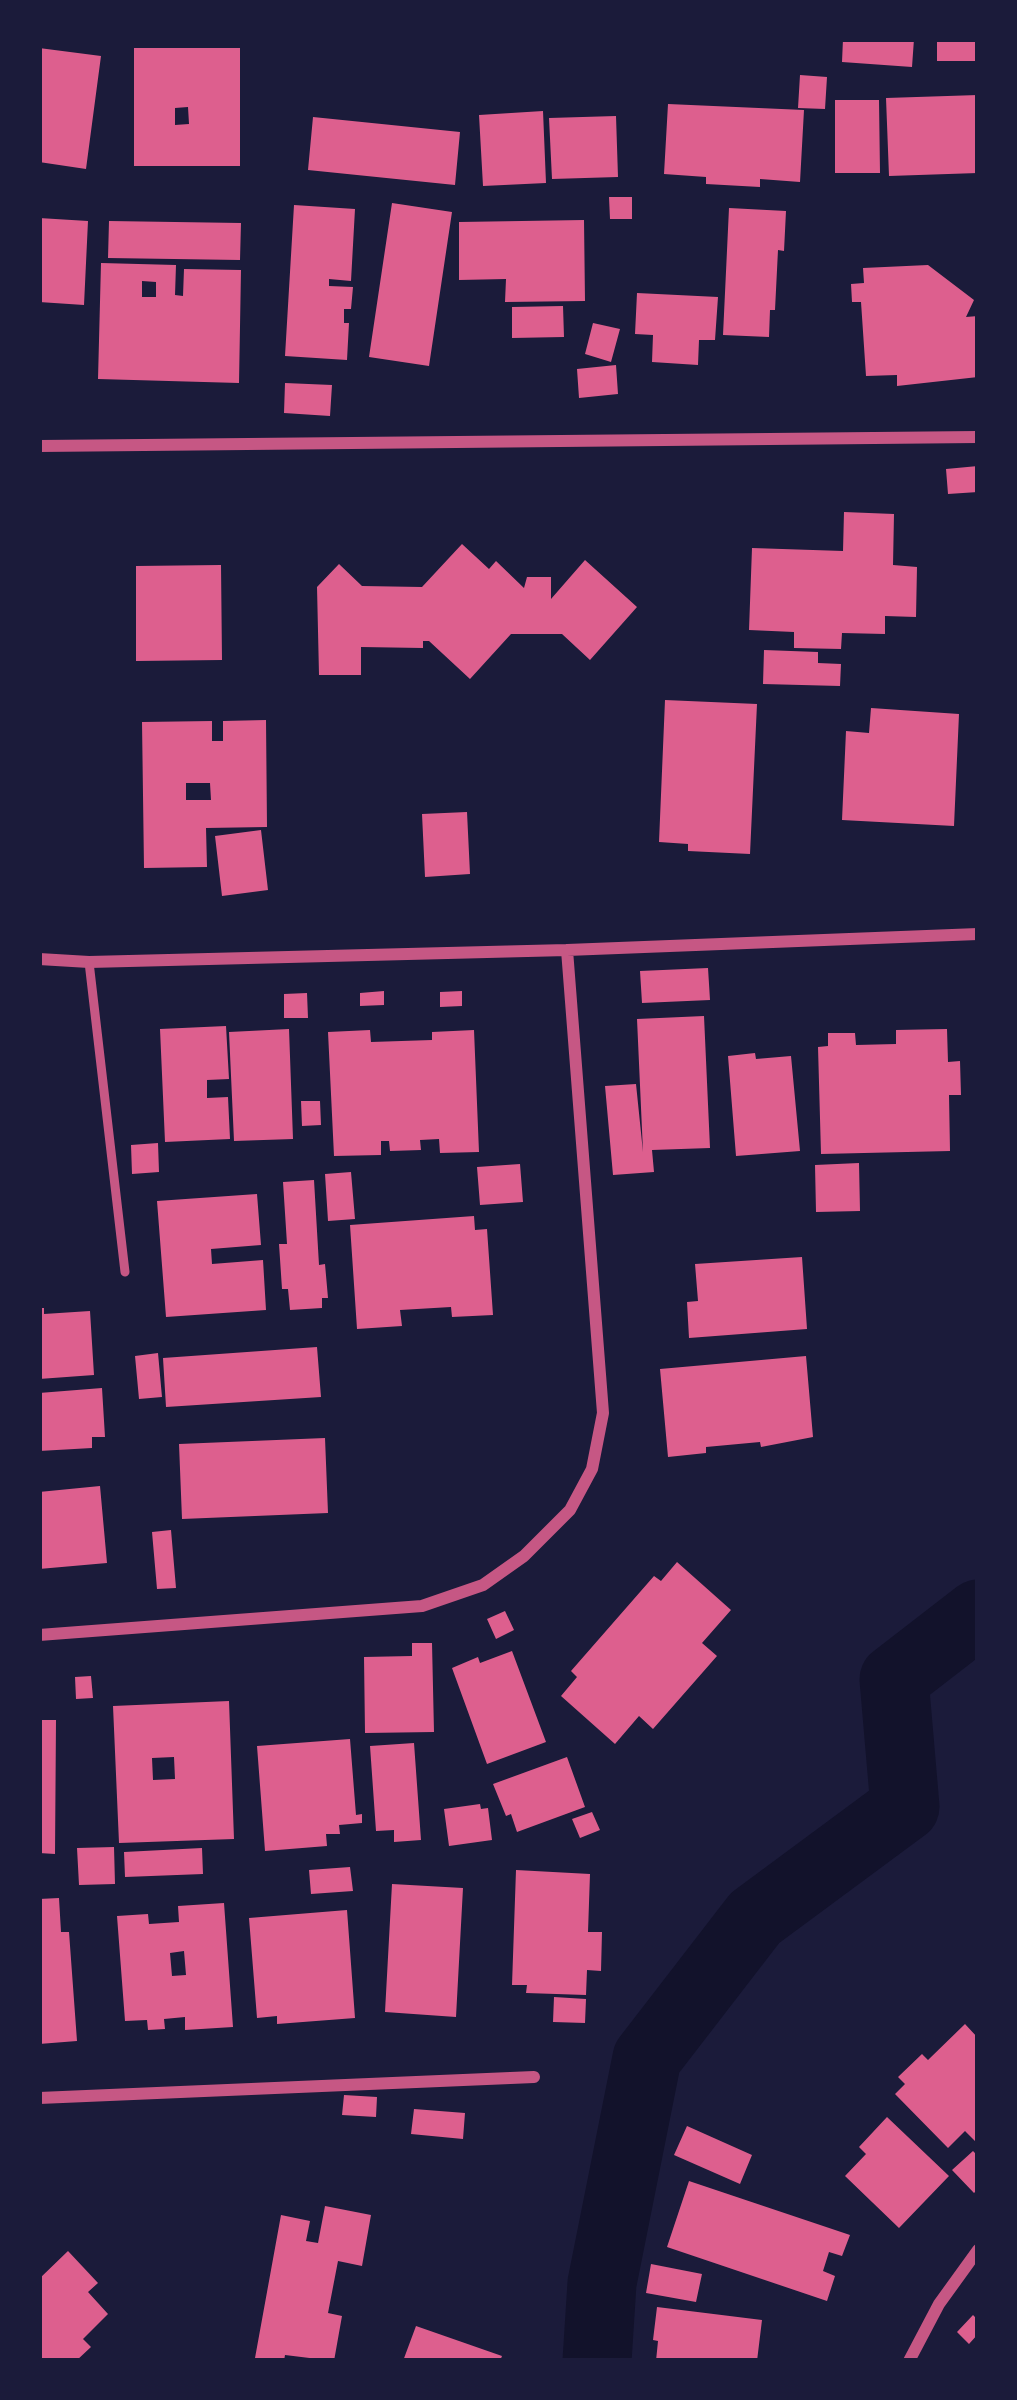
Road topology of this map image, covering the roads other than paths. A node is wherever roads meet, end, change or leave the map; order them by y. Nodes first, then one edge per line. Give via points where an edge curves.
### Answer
1 (978, 437) edge
2 (39, 446) edge
3 (978, 934) edge
4 (567, 950) junction
5 (39, 958) edge
6 (89, 962) junction
7 (125, 1272) dead end
8 (39, 1635) edge
9 (534, 2077) dead end
10 (39, 2098) edge
11 (978, 2250) edge
12 (908, 2361) edge

1 - 2 street
3 - 4 street
4 - 6 street
4 - 8 street via 603,1412 592,1469 570,1510 483,1585 422,1606
5 - 6 street
6 - 7 lane
9 - 10 street
11 - 12 street

